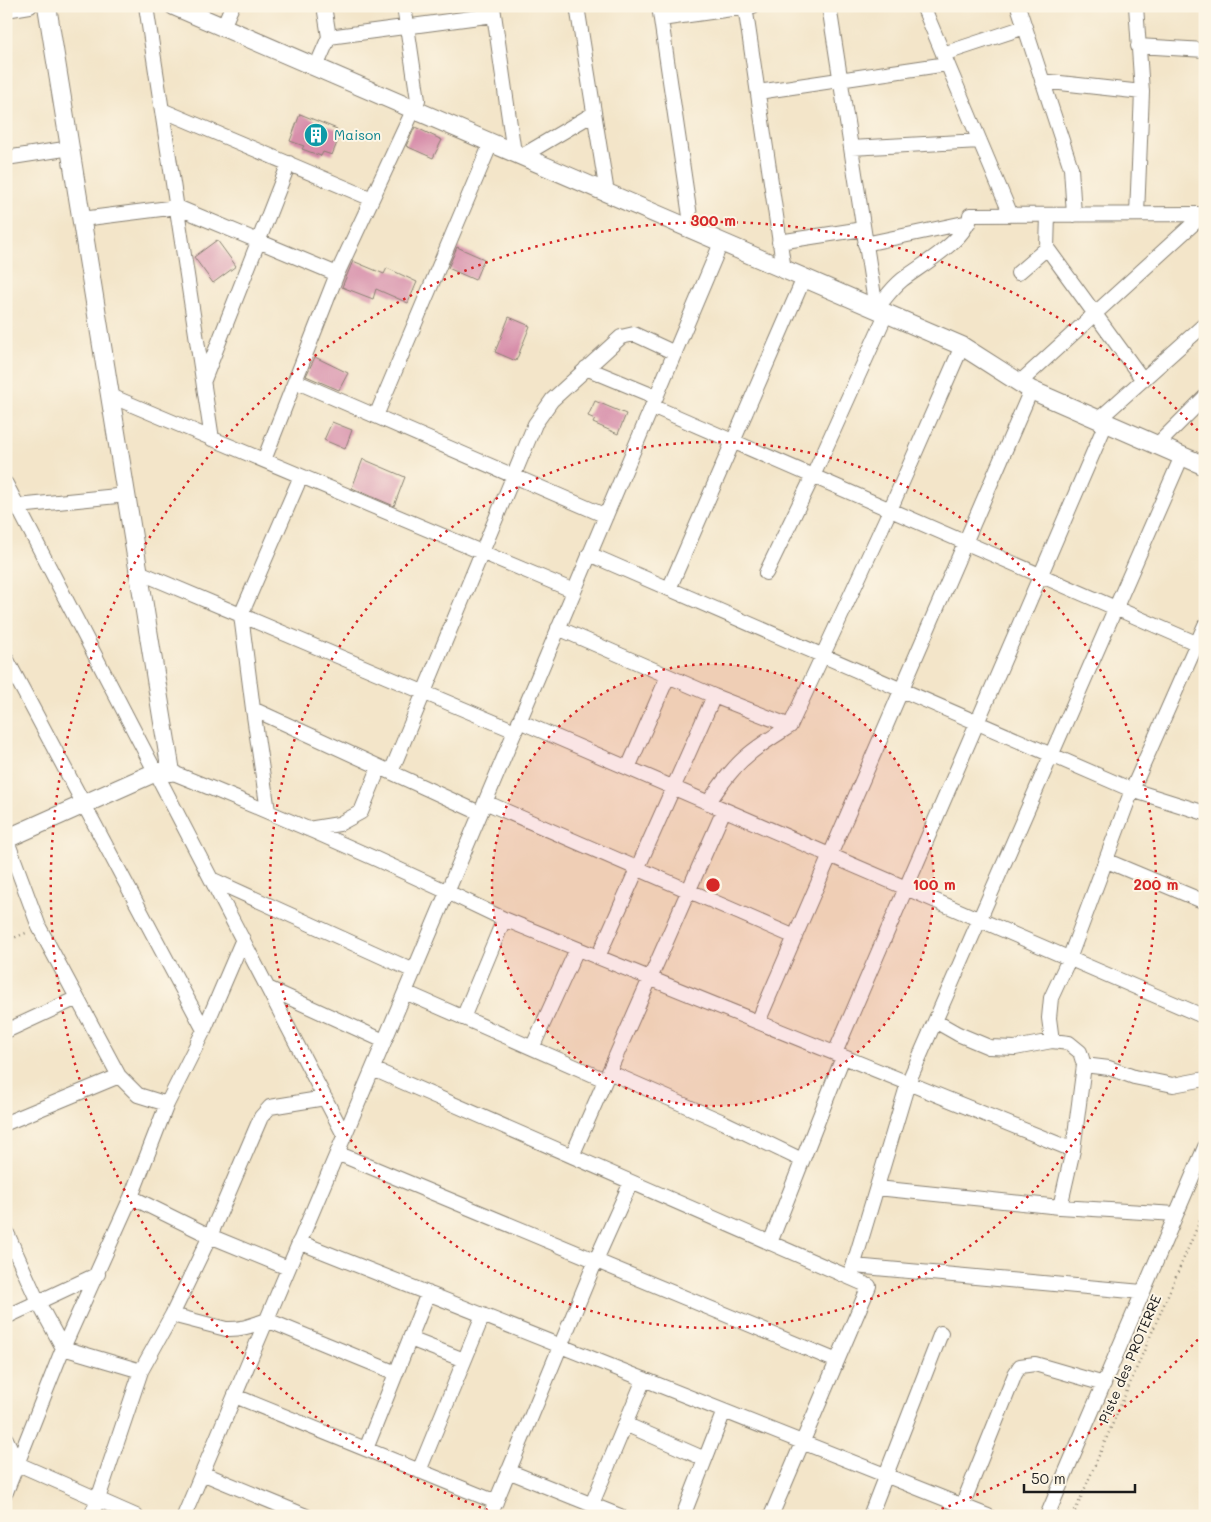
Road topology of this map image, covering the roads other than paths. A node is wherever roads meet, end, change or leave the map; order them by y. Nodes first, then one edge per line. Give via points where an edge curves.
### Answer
1 (30, 6) edge
2 (47, 6) edge
3 (146, 6) edge
4 (174, 6) edge
5 (232, 6) edge
6 (324, 6) edge
7 (404, 6) edge
8 (577, 6) edge
9 (829, 6) edge
10 (923, 6) edge
11 (1018, 6) edge
12 (1136, 6) edge
13 (748, 7) edge
14 (6, 10) edge
15 (494, 10) edge
16 (660, 13) edge
17 (407, 26) junction
18 (223, 27) junction
19 (1024, 27) junction
20 (329, 37) junction
21 (1138, 46) junction
22 (1205, 50) edge
23 (945, 59) junction
24 (316, 67) junction
25 (840, 80) junction
26 (1042, 81) junction
27 (758, 92) junction
28 (1142, 92) junction
29 (162, 110) junction
30 (414, 110) junction
31 (594, 114) junction
32 (980, 141) junction
33 (492, 143) junction
34 (71, 148) junction
35 (851, 148) junction
36 (518, 155) junction
37 (6, 158) edge
38 (289, 163) junction
39 (607, 193) junction
40 (372, 199) junction
41 (177, 207) junction
42 (1137, 214) junction
43 (1204, 214) edge
44 (1011, 215) junction
45 (1048, 215) junction
46 (1074, 215) junction
47 (82, 219) junction
48 (969, 222) junction
49 (863, 229) junction
50 (692, 230) junction
51 (258, 241) junction
52 (721, 242) junction
53 (779, 242) junction
54 (865, 244) junction
55 (1047, 248) junction
56 (784, 270) junction
57 (1018, 273) dead end
58 (337, 274) junction
59 (804, 278) junction
60 (881, 312) junction
61 (1095, 314) junction
62 (1205, 324) edge
63 (962, 346) junction
64 (675, 353) junction
65 (586, 368) junction
66 (1143, 380) junction
67 (203, 381) junction
68 (295, 381) junction
69 (1025, 386) junction
70 (110, 396) junction
71 (1205, 397) edge
72 (654, 401) junction
73 (376, 416) junction
74 (1103, 421) junction
75 (212, 439) junction
76 (733, 441) junction
77 (1157, 445) junction
78 (1182, 456) junction
79 (264, 460) junction
80 (1205, 466) edge
81 (301, 476) junction
82 (513, 476) junction
83 (813, 476) junction
84 (6, 484) edge
85 (127, 495) junction
86 (18, 506) junction
87 (890, 510) junction
88 (606, 516) junction
89 (965, 542) junction
90 (482, 552) junction
91 (589, 554) junction
92 (139, 572) junction
93 (766, 573) dead end
94 (1041, 576) junction
95 (669, 589) junction
96 (574, 591) junction
97 (1116, 608) junction
98 (241, 615) junction
99 (1205, 625) edge
100 (558, 628) junction
101 (1201, 645) edge
102 (824, 656) junction
103 (6, 658) edge
104 (668, 676) junction
105 (902, 690) junction
106 (424, 692) junction
107 (714, 696) junction
108 (252, 709) junction
109 (978, 723) junction
110 (517, 726) junction
111 (790, 726) junction
112 (1052, 755) junction
113 (628, 768) junction
114 (385, 770) junction
115 (164, 772) junction
116 (674, 788) junction
117 (1132, 790) junction
118 (708, 803) junction
119 (84, 805) junction
120 (483, 807) junction
121 (724, 810) junction
122 (268, 811) junction
123 (1205, 813) edge
124 (308, 829) junction
125 (6, 839) edge
126 (830, 855) junction
127 (1106, 861) junction
128 (638, 868) junction
129 (211, 879) junction
130 (906, 888) junction
131 (689, 890) junction
132 (448, 891) junction
133 (1205, 902) edge
134 (504, 918) junction
135 (979, 920) junction
136 (795, 937) junction
137 (243, 940) junction
138 (577, 949) junction
139 (598, 957) junction
140 (1069, 959) junction
141 (414, 971) junction
142 (650, 978) junction
143 (268, 988) junction
144 (405, 992) junction
145 (77, 998) junction
146 (1205, 1017) edge
147 (463, 1018) junction
148 (935, 1021) junction
149 (758, 1022) junction
150 (204, 1030) junction
151 (6, 1031) edge
152 (384, 1041) junction
153 (1052, 1041) junction
154 (532, 1048) junction
155 (839, 1055) junction
156 (1084, 1065) junction
157 (373, 1069) junction
158 (120, 1076) junction
159 (607, 1076) junction
160 (1205, 1079) edge
161 (908, 1083) junction
162 (325, 1098) junction
163 (167, 1104) junction
164 (6, 1124) edge
165 (344, 1136) junction
166 (1205, 1147) edge
167 (1073, 1150) junction
168 (337, 1153) junction
169 (572, 1156) junction
170 (802, 1160) junction
171 (631, 1182) junction
172 (877, 1188) junction
173 (131, 1197) junction
174 (1060, 1206) junction
175 (1176, 1214) junction
176 (6, 1231) edge
177 (210, 1236) junction
178 (300, 1242) junction
179 (770, 1242) junction
180 (596, 1260) junction
181 (288, 1268) junction
182 (852, 1272) junction
183 (98, 1274) junction
184 (1142, 1292) junction
185 (428, 1293) junction
186 (38, 1302) junction
187 (172, 1315) junction
188 (483, 1315) junction
189 (6, 1317) edge
190 (267, 1320) junction
191 (941, 1333) dead end
192 (410, 1339) junction
193 (561, 1346) junction
194 (64, 1348) junction
195 (464, 1360) junction
196 (837, 1361) junction
197 (141, 1371) junction
198 (396, 1373) junction
199 (644, 1379) junction
200 (1104, 1384) junction
201 (234, 1396) junction
202 (724, 1411) junction
203 (625, 1424) junction
204 (6, 1439) edge
205 (802, 1442) junction
206 (366, 1449) junction
207 (705, 1459) junction
208 (18, 1464) junction
209 (419, 1471) junction
210 (508, 1471) junction
211 (202, 1472) junction
212 (887, 1476) junction
213 (6, 1492) edge
214 (98, 1499) junction
215 (496, 1502) junction
216 (592, 1504) junction
217 (960, 1511) edge
218 (91, 1516) edge
219 (136, 1516) edge
220 (184, 1516) edge
221 (306, 1516) edge
222 (490, 1516) edge
223 (620, 1516) edge
224 (683, 1516) edge
225 (771, 1516) edge
226 (870, 1516) edge
227 (988, 1516) edge
228 (1047, 1516) edge

1 - 14 street
2 - 34 street
3 - 29 street
4 - 18 street
5 - 18 street
6 - 20 street
7 - 17 street
8 - 31 street
9 - 25 street
10 - 23 street
11 - 19 street
12 - 21 street
13 - 16 street
13 - 27 street
15 - 17 street
15 - 36 street
16 - 50 street
17 - 20 street
17 - 30 street via 418,100
18 - 24 street
19 - 23 street
19 - 26 street
20 - 24 street
21 - 22 street
21 - 28 street
23 - 25 street
23 - 32 street
24 - 30 street
25 - 27 street
25 - 35 street
26 - 28 street
26 - 46 street via 1071,168
27 - 53 street
28 - 42 street
29 - 38 street
29 - 41 street
30 - 33 street
30 - 40 street
31 - 36 street
31 - 39 street
32 - 35 street
32 - 44 street
33 - 36 street
33 - 73 street
34 - 37 street
34 - 47 street
35 - 49 street
36 - 39 street
38 - 40 street
38 - 51 street
39 - 50 street
40 - 58 street
41 - 47 street
41 - 51 street
41 - 67 street
42 - 43 street
42 - 46 street
43 - 61 street
44 - 45 street
44 - 48 street via 970,215
45 - 46 street
45 - 55 street
47 - 70 street
48 - 54 street
48 - 60 street via 950,246 900,282
49 - 53 street
49 - 54 street
50 - 52 street
51 - 58 street
51 - 67 street
52 - 56 street
52 - 64 street
53 - 56 street
54 - 60 street
55 - 57 street
55 - 61 street
56 - 59 street
58 - 68 street
59 - 60 street
59 - 76 street
60 - 63 street
60 - 83 street
61 - 66 street
61 - 69 street
62 - 66 street
63 - 69 street
63 - 87 street
64 - 65 street via 634,334 621,337
64 - 72 street
65 - 72 street
65 - 82 street via 552,400 535,424
66 - 74 street
67 - 75 street
68 - 73 street
68 - 79 street
69 - 74 street
69 - 89 street
70 - 75 street
70 - 85 street
71 - 77 street
72 - 76 street
72 - 88 street
73 - 82 street
74 - 77 street
74 - 94 street
75 - 79 street
76 - 83 street
76 - 95 street
77 - 78 street
78 - 80 street
78 - 97 street
79 - 81 street
81 - 90 street
81 - 98 street
82 - 88 street
82 - 90 street
83 - 87 street
83 - 93 street
84 - 86 street
85 - 86 street
85 - 92 street
86 - 115 street
87 - 89 street
87 - 102 street
88 - 91 street
89 - 94 street
89 - 105 street
90 - 96 street
90 - 106 street
91 - 95 street
91 - 96 street
92 - 98 street
92 - 115 street
94 - 97 street
94 - 109 street
95 - 102 street
96 - 100 street
97 - 101 street
97 - 112 street
98 - 106 street
98 - 108 street
99 - 101 street
100 - 104 street
100 - 110 street
101 - 117 street
102 - 105 street
102 - 111 street
103 - 119 street
104 - 107 street
104 - 113 street
105 - 109 street
105 - 126 street
106 - 110 street
106 - 114 street
107 - 111 street
107 - 116 street
108 - 114 street
108 - 122 street
109 - 112 street
109 - 130 street
110 - 113 street
110 - 120 street
111 - 118 street via 746,756
112 - 117 street
112 - 135 street
113 - 116 street
114 - 120 street
114 - 124 street via 361,812 339,824
115 - 119 street
115 - 122 street
115 - 129 street
116 - 118 street
116 - 128 street
117 - 123 street
117 - 127 street
118 - 121 street
119 - 125 street
119 - 150 street
120 - 128 street
120 - 132 street
121 - 126 street
121 - 131 street
122 - 124 street
124 - 132 street
125 - 145 street via 39,927
126 - 130 street
126 - 136 street
127 - 133 street
127 - 140 street
128 - 131 street
128 - 139 street
129 - 137 street
129 - 141 street
130 - 135 street
130 - 155 street
131 - 136 street
131 - 142 street
132 - 134 street
132 - 141 street
134 - 138 street
134 - 147 street
135 - 140 street
135 - 148 street
136 - 149 street
137 - 143 street
137 - 150 street
138 - 139 street
138 - 154 street
139 - 142 street
140 - 146 street
140 - 153 street via 1051,998
141 - 144 street
142 - 149 street
142 - 159 street
143 - 152 street
143 - 162 street
144 - 147 street
144 - 152 street
145 - 151 street
145 - 158 street
147 - 154 street
148 - 153 street via 989,1047 1015,1048
148 - 161 street
149 - 155 street
150 - 163 street
152 - 157 street
153 - 156 street via 1068,1043 1080,1052
154 - 159 street
155 - 161 street
155 - 170 street
156 - 160 street via 1109,1068 1173,1085
156 - 167 street
157 - 165 street
157 - 169 street
158 - 163 street via 138,1095
158 - 164 street
159 - 169 street
159 - 170 street via 723,1122
161 - 167 street
161 - 172 street
162 - 165 street
162 - 177 street via 276,1105 265,1111
163 - 173 street
165 - 168 street
166 - 175 street
167 - 174 street
168 - 178 street
168 - 180 street
169 - 171 street
170 - 179 street
171 - 179 street
171 - 180 street
172 - 174 street
172 - 182 street
173 - 177 street
173 - 183 street
174 - 175 street
175 - 184 street
176 - 186 street
177 - 181 street
177 - 187 street
178 - 181 street
178 - 185 street
179 - 182 street
180 - 193 street
180 - 196 street
181 - 190 street
182 - 184 street
182 - 196 street via 869,1286
183 - 186 street
183 - 194 street
184 - 200 street
185 - 188 street
185 - 192 street
186 - 189 street
186 - 194 street
187 - 190 street via 235,1330
187 - 197 street
188 - 193 street
188 - 195 street
190 - 198 street
190 - 201 street
191 - 212 street
192 - 195 street
192 - 198 street
193 - 199 street
193 - 210 street
194 - 197 street
194 - 208 street
195 - 209 street
196 - 205 street
197 - 214 street
198 - 206 street
199 - 202 street
199 - 203 street
200 - 217 street via 1035,1364 1020,1366
200 - 228 street
201 - 206 street
201 - 211 street
202 - 205 street
202 - 207 street
203 - 207 street
203 - 216 street
204 - 208 street
205 - 212 street
205 - 225 street
206 - 209 street
207 - 224 street
208 - 213 street
208 - 214 street
209 - 215 street
210 - 215 street
210 - 216 street
211 - 220 street
211 - 221 street
212 - 217 street
212 - 226 street
214 - 218 street
214 - 219 street
215 - 222 street
216 - 223 street
217 - 227 street

